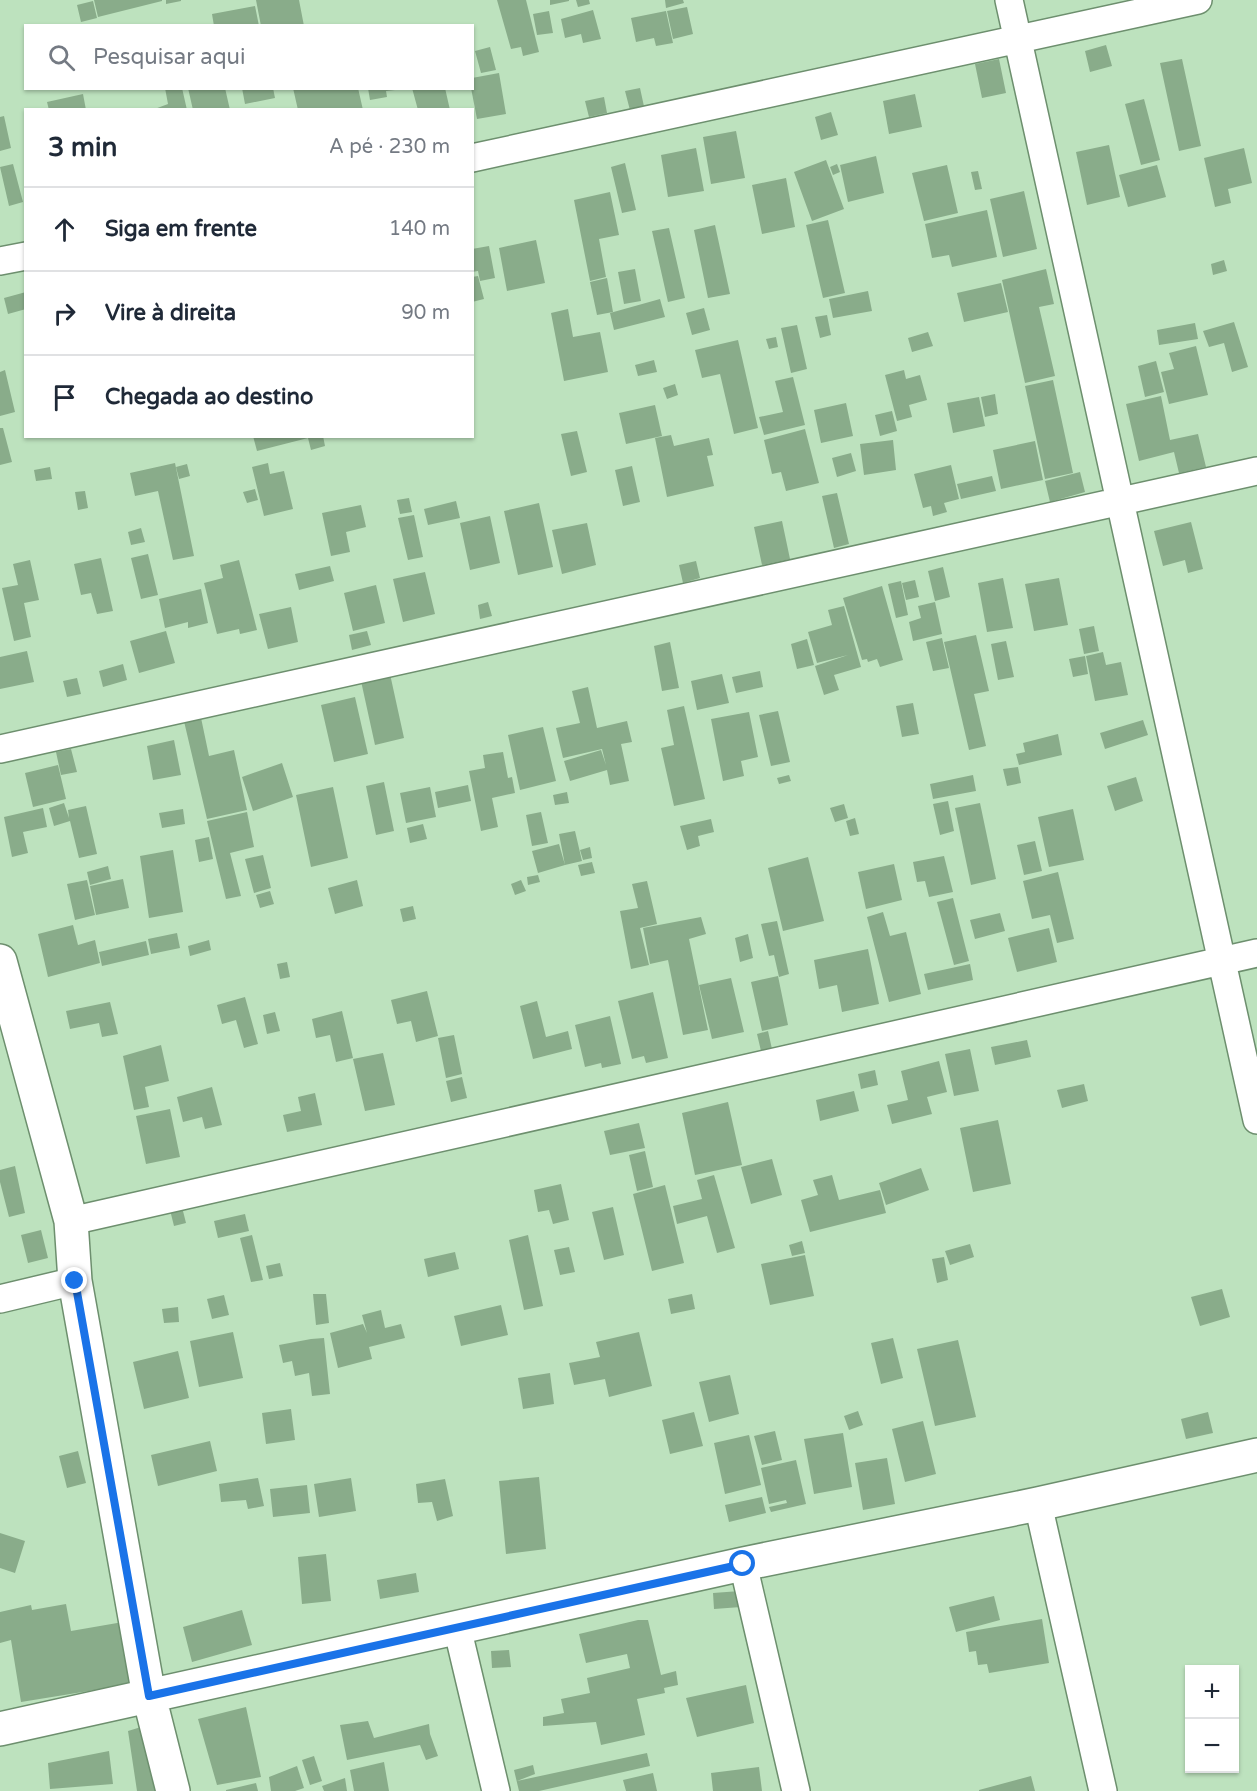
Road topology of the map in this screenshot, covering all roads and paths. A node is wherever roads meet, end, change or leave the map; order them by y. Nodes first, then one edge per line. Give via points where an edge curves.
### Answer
1 (1009, 0) edge
2 (1198, 0) edge
3 (1018, 40) junction
4 (474, 158) edge
5 (24, 256) edge
6 (0, 261) edge
7 (1257, 471) edge
8 (1120, 501) junction
9 (0, 749) edge
10 (1257, 953) edge
11 (1222, 960) junction
12 (1, 971) edge
13 (1257, 1120) edge
14 (71, 1221) junction
15 (75, 1281) junction
16 (0, 1299) edge
17 (1257, 1455) edge
18 (1038, 1504) junction
19 (743, 1564) junction
20 (457, 1627) junction
21 (149, 1696) junction
22 (0, 1729) edge
23 (173, 1791) edge
24 (496, 1791) edge
25 (796, 1791) edge
26 (1103, 1791) edge

1 - 3 street
2 - 3 street
3 - 4 street
3 - 8 street
5 - 6 street
7 - 8 street
8 - 9 street
8 - 11 street
10 - 11 street
11 - 13 street
11 - 14 street
12 - 14 street
14 - 15 street
15 - 16 street
15 - 21 street
17 - 18 street
18 - 19 street
18 - 26 street
19 - 20 street
19 - 25 street
20 - 21 street
20 - 24 street
21 - 22 street
21 - 23 street

